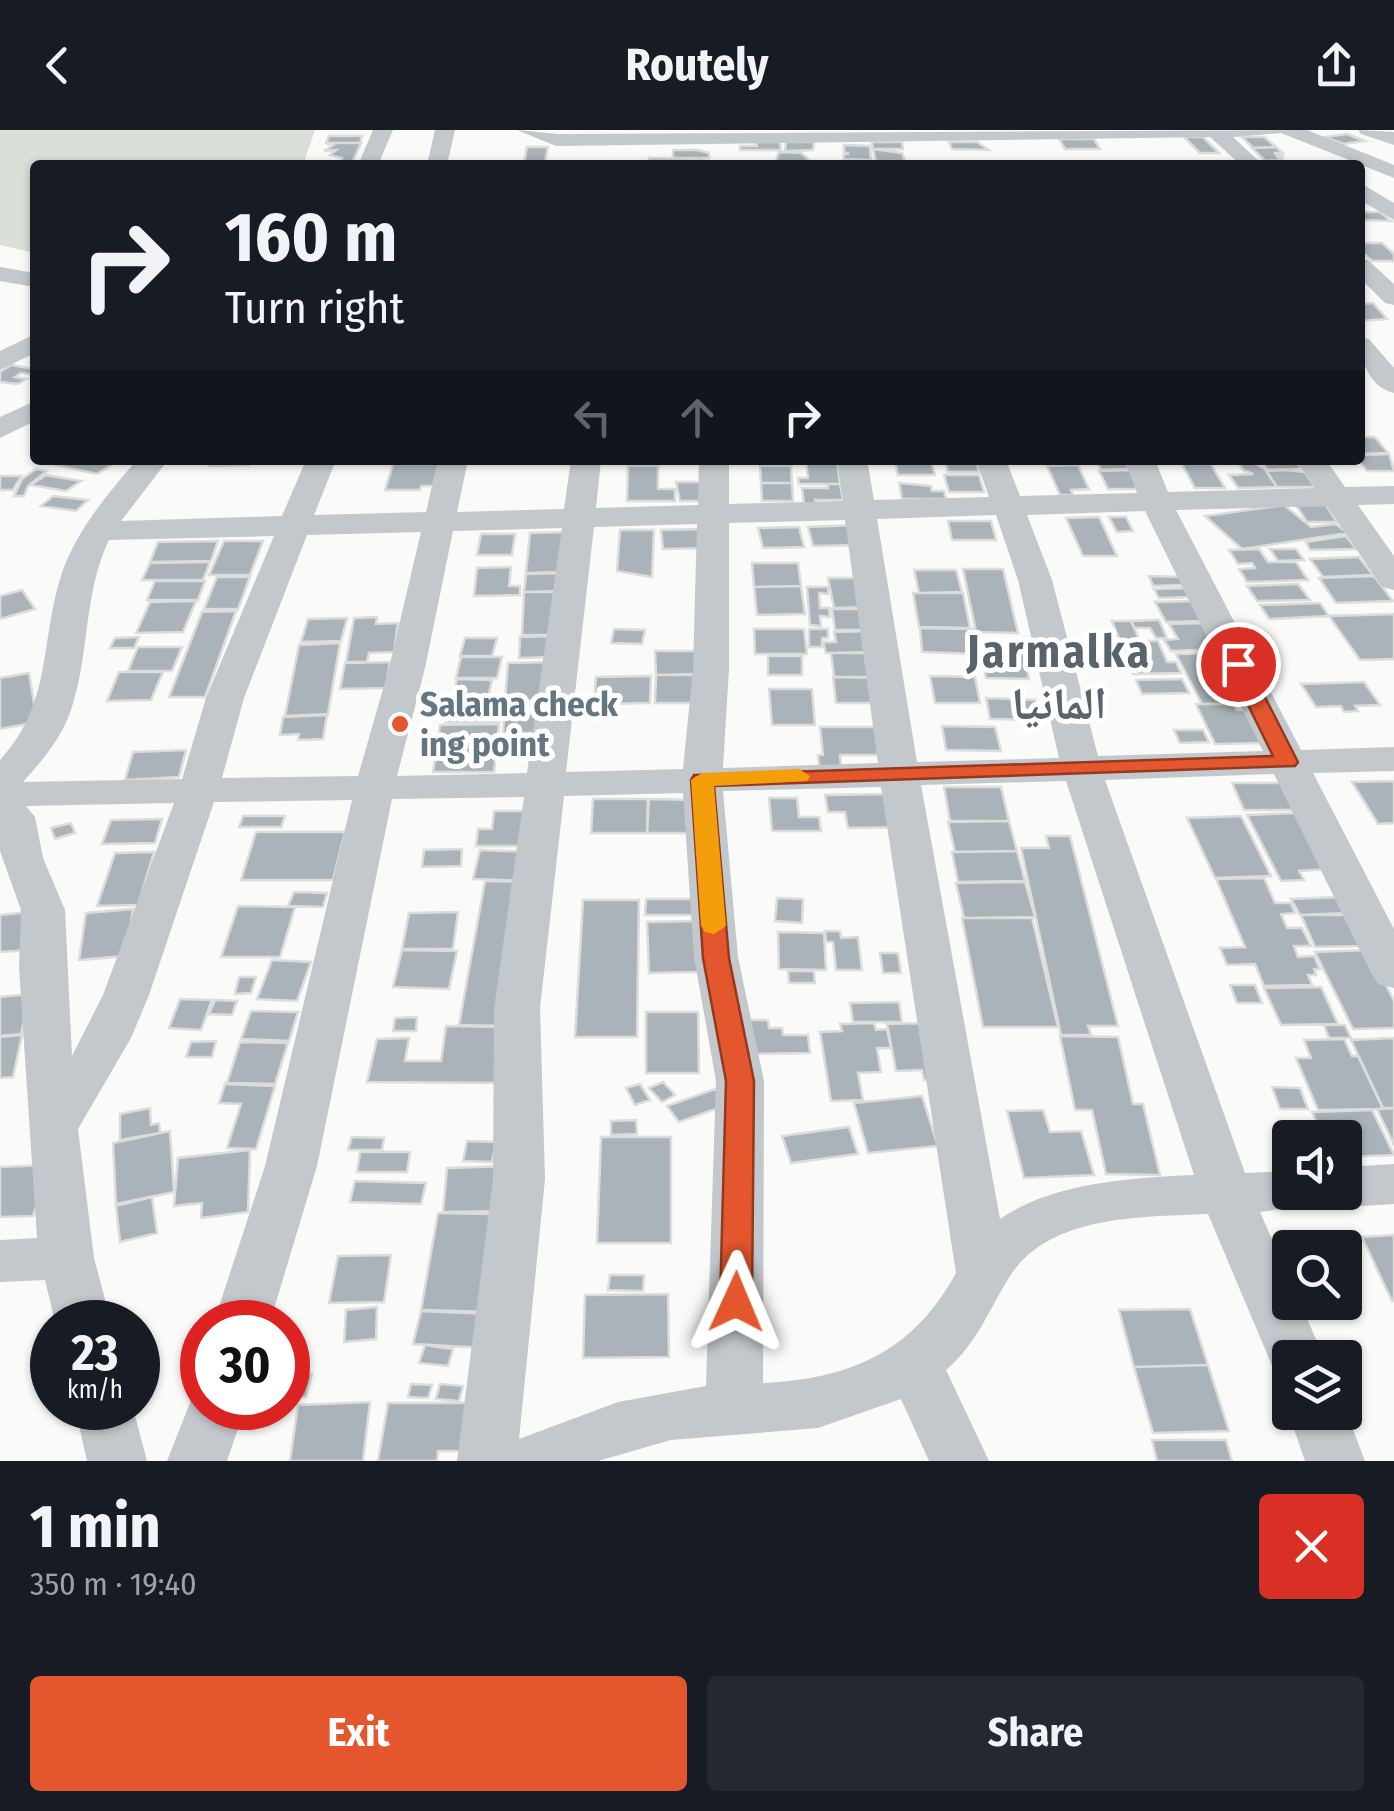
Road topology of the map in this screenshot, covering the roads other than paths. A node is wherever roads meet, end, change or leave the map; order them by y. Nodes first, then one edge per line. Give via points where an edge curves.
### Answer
1 (382, 130) edge
2 (445, 130) edge
3 (526, 130) edge
4 (1273, 130) edge
5 (1289, 130) edge
6 (1368, 130) edge
7 (1216, 131) edge
8 (721, 133) edge
9 (618, 134) edge
10 (999, 138) edge
11 (1125, 138) edge
12 (1394, 139) edge
13 (556, 140) junction
14 (828, 140) edge
15 (914, 140) edge
16 (1329, 156) edge
17 (370, 160) edge
18 (438, 160) edge
19 (554, 160) edge
20 (616, 160) edge
21 (723, 160) edge
22 (1248, 160) edge
23 (1365, 165) edge
24 (1394, 172) edge
25 (1365, 270) edge
26 (0, 274) edge
27 (30, 279) edge
28 (1394, 298) edge
29 (1394, 339) edge
30 (1365, 342) edge
31 (30, 345) edge
32 (1365, 348) edge
33 (0, 362) edge
34 (1394, 385) edge
35 (0, 394) edge
36 (30, 399) edge
37 (30, 412) edge
38 (0, 429) edge
39 (149, 465) edge
40 (319, 465) edge
41 (452, 465) edge
42 (585, 465) edge
43 (714, 465) edge
44 (853, 465) edge
45 (993, 465) edge
46 (1142, 465) edge
47 (1314, 465) edge
48 (1394, 494) edge
49 (1333, 495) junction
50 (1156, 501) junction
51 (1008, 507) junction
52 (862, 512) junction
53 (712, 514) junction
54 (576, 520) junction
55 (297, 524) junction
56 (439, 524) junction
57 (99, 531) junction
58 (1394, 580) edge
59 (1394, 759) edge
60 (1287, 762) junction
61 (1081, 768) junction
62 (899, 772) junction
63 (702, 780) junction
64 (546, 785) junction
65 (374, 788) junction
66 (198, 792) junction
67 (3, 807) edge
68 (1394, 973) edge
69 (52, 1129) junction
70 (1394, 1184) edge
71 (1362, 1186) edge
72 (1272, 1192) edge
73 (1227, 1196) junction
74 (66, 1258) junction
75 (0, 1261) edge
76 (983, 1276) junction
77 (77, 1300) edge
78 (249, 1300) edge
79 (1288, 1340) edge
80 (914, 1362) junction
81 (734, 1412) junction
82 (109, 1430) edge
83 (208, 1430) edge
84 (1323, 1430) edge
85 (117, 1461) edge
86 (197, 1461) edge
87 (487, 1461) edge
88 (534, 1461) edge
89 (959, 1461) edge
90 (1335, 1461) edge

1 - 17 street
2 - 18 street
3 - 13 street
4 - 7 street
5 - 16 street
6 - 12 street
7 - 11 street
7 - 22 street
8 - 9 street
8 - 14 street
8 - 21 street
9 - 13 street
9 - 20 street
10 - 11 street
10 - 15 street
13 - 19 street
14 - 15 street
23 - 24 street
25 - 28 street
26 - 27 street
29 - 30 street
31 - 33 street
32 - 34 street
35 - 36 street
37 - 38 street
39 - 57 street
40 - 55 street
41 - 56 street
42 - 54 street
43 - 53 street
44 - 52 street
45 - 51 street
46 - 50 street
47 - 49 street
48 - 49 street
49 - 50 street
49 - 58 street
50 - 51 street
50 - 60 street
51 - 52 street
51 - 61 street via 1035,580
52 - 53 street
52 - 62 street
53 - 54 street
53 - 63 street
54 - 56 street
54 - 64 street
55 - 56 street
55 - 57 street
55 - 66 street via 225,698
56 - 65 street
57 - 67 street via 80,570 46,726
59 - 60 street
60 - 61 street
60 - 68 street
61 - 62 street
61 - 73 street
62 - 63 street
62 - 76 street
63 - 64 street
63 - 81 street via 716,958 740,1081
64 - 65 street
64 - 87 street via 518,1008 519,1179
65 - 66 street
65 - 78 street via 290,1166
66 - 67 street
66 - 69 street via 126,995
67 - 69 street via 43,910
69 - 74 street
70 - 71 street
72 - 73 street
73 - 76 street via 1070,1208 1000,1248
73 - 79 street
74 - 75 street
74 - 77 street
76 - 80 street via 951,1329
80 - 81 street via 864,1390 802,1406
80 - 89 street
81 - 88 street via 670,1415
82 - 85 street
83 - 86 street
84 - 90 street

